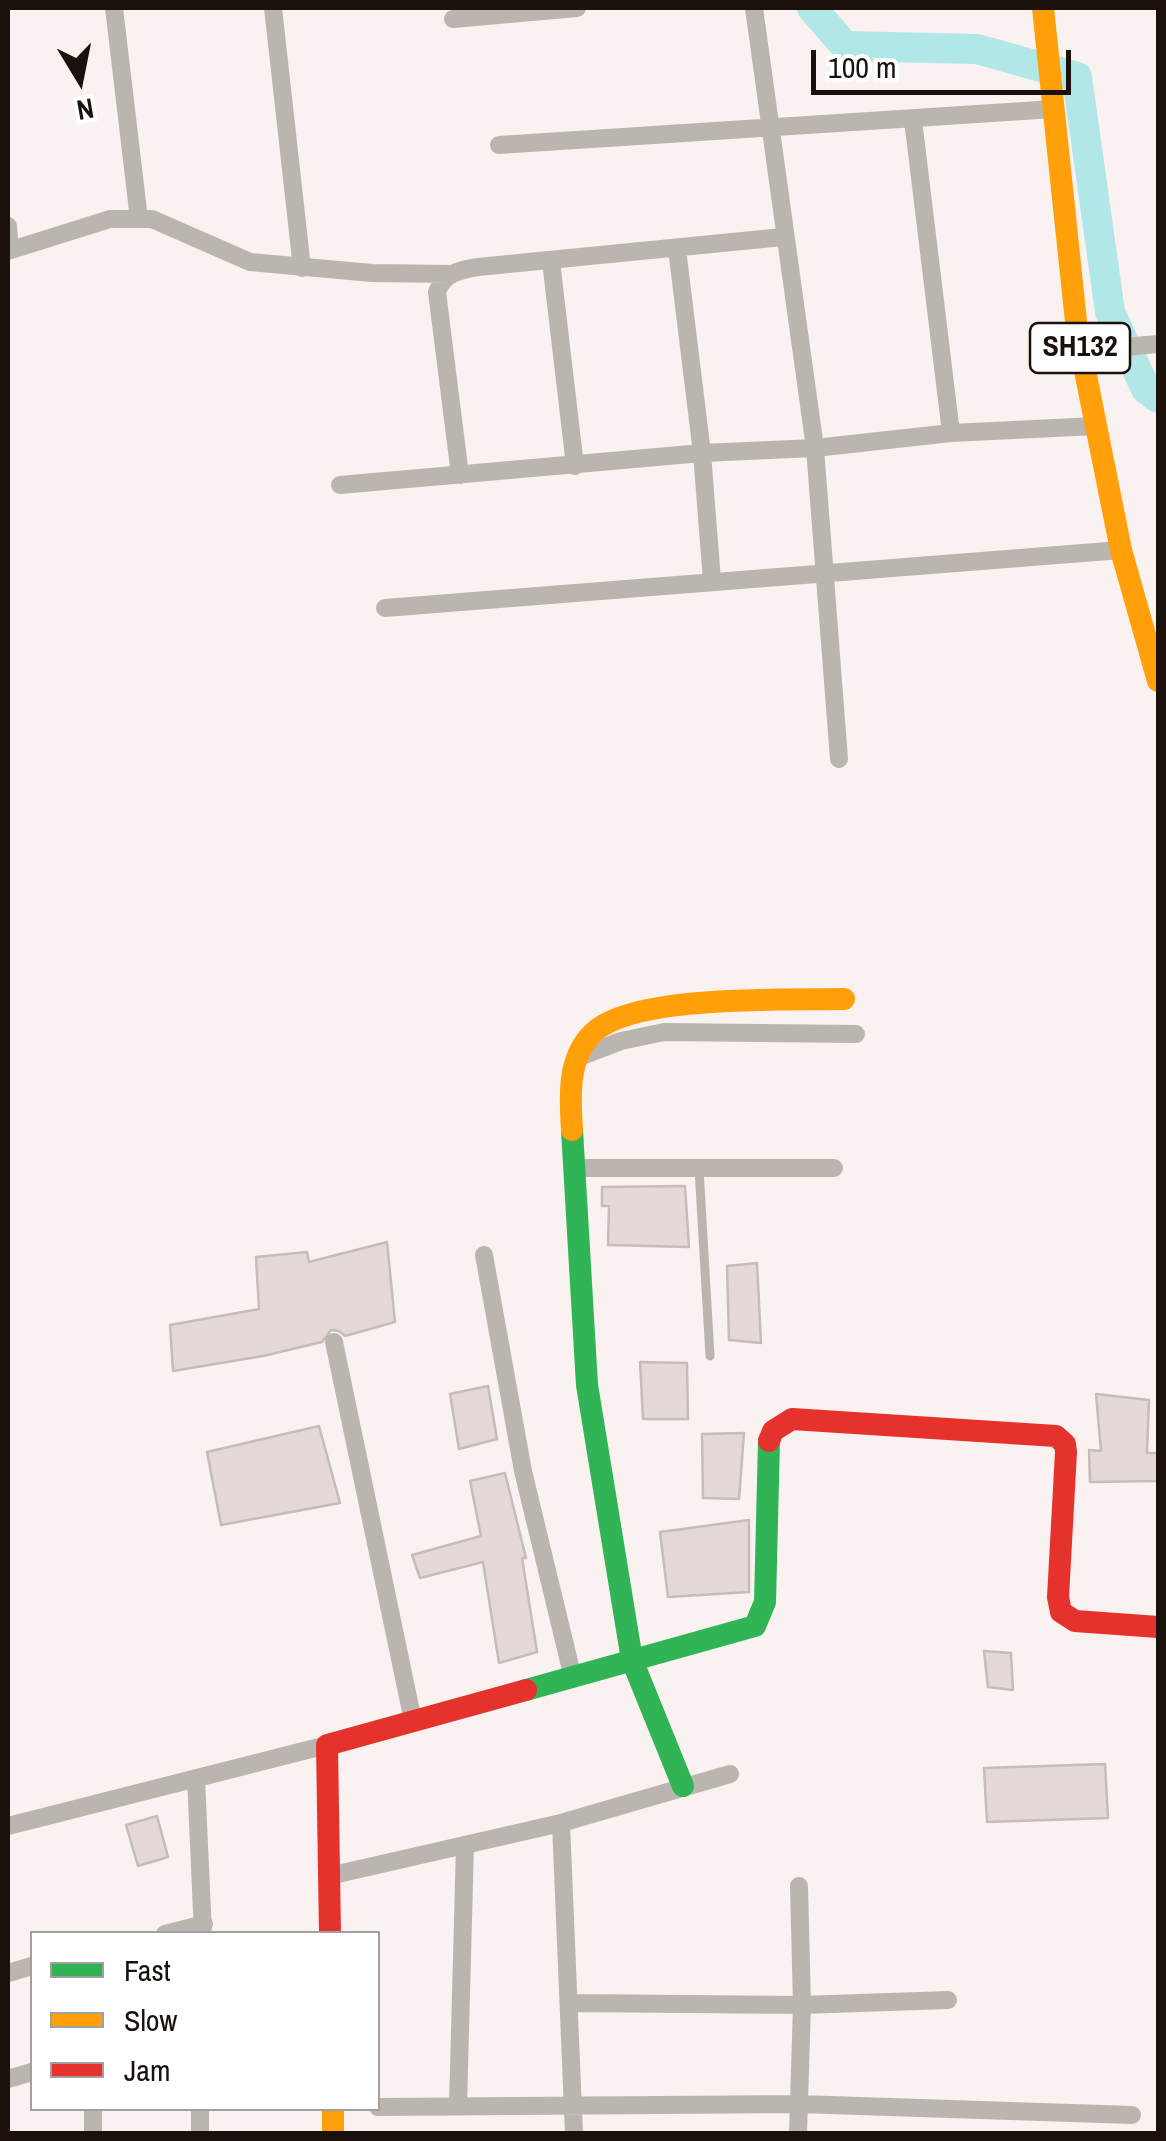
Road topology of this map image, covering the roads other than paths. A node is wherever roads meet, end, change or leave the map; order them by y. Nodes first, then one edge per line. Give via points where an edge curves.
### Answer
1 (114, 8) edge
2 (273, 8) edge
3 (577, 8) edge
4 (754, 8) edge
5 (1044, 8) edge
6 (513, 10) edge
7 (453, 19) dead end
8 (1054, 109) junction
9 (914, 120) junction
10 (770, 130) junction
11 (499, 144) dead end
12 (139, 219) junction
13 (8, 226) edge
14 (783, 237) junction
15 (677, 249) junction
16 (9, 250) edge
17 (551, 261) junction
18 (302, 268) junction
19 (450, 274) junction
20 (1158, 344) edge
21 (1080, 351) junction
22 (1096, 426) junction
23 (951, 432) junction
24 (815, 448) junction
25 (702, 453) junction
26 (575, 466) junction
27 (460, 475) junction
28 (340, 485) dead end
29 (1121, 550) junction
30 (826, 572) junction
31 (712, 582) junction
32 (385, 608) dead end
33 (1158, 681) edge
34 (839, 759) dead end
35 (844, 999) dead end
36 (856, 1034) dead end
37 (579, 1057) junction
38 (576, 1168) junction
39 (699, 1168) junction
40 (834, 1168) dead end
41 (484, 1254) dead end
42 (334, 1342) dead end
43 (710, 1356) dead end
44 (1158, 1626) edge
45 (632, 1660) junction
46 (573, 1678) junction
47 (413, 1721) junction
48 (327, 1745) junction
49 (730, 1774) dead end
50 (196, 1778) junction
51 (683, 1786) junction
52 (561, 1823) junction
53 (8, 1826) edge
54 (465, 1845) junction
55 (329, 1876) junction
56 (798, 1886) dead end
57 (204, 1929) edge
58 (330, 1931) edge
59 (948, 2000) dead end
60 (571, 2003) junction
61 (802, 2005) junction
62 (799, 2104) junction
63 (458, 2106) junction
64 (573, 2106) junction
65 (380, 2108) edge
66 (1132, 2115) dead end
67 (574, 2134) edge
68 (798, 2134) edge

1 - 12 street
2 - 18 street
3 - 6 street
4 - 10 street
5 - 8 street, SH132
6 - 7 street
8 - 9 street
8 - 21 street, SH132
9 - 10 street
9 - 23 street
10 - 11 street
10 - 14 street
12 - 16 street via 110,219
12 - 18 street via 250,262
13 - 16 street
14 - 15 street
14 - 24 street
15 - 17 street
15 - 25 street
17 - 19 street
17 - 26 street
18 - 19 street
19 - 27 street via 437,292
20 - 21 street
21 - 22 street, SH132
22 - 23 street
22 - 29 street, SH132
23 - 24 street
24 - 25 street
24 - 30 street
25 - 26 street
25 - 31 street
26 - 27 street
27 - 28 street
29 - 30 street
29 - 33 street, SH132
30 - 31 street
30 - 34 street
31 - 32 street
35 - 37 street via 689,1004 616,1018 598,1027
36 - 37 street via 664,1032
37 - 38 street via 570,1092
38 - 39 street
38 - 45 street via 587,1386
39 - 40 street
39 - 43 lane
41 - 46 street via 524,1470
42 - 47 street
44 - 45 street via 1076,1621 1062,1612 1066,1452 1056,1436 805,1418 782,1424 768,1442 762,1615 743,1631
45 - 46 street
45 - 51 street
46 - 47 street
47 - 48 street
48 - 50 street
48 - 55 street
49 - 51 street
50 - 53 street
50 - 57 street
51 - 52 street
52 - 54 street
52 - 60 street
54 - 55 street
54 - 63 street
55 - 58 street
56 - 61 street
59 - 61 street
60 - 61 street
60 - 64 street
61 - 62 street
62 - 64 street
62 - 66 street
62 - 68 street
63 - 64 street
63 - 65 street
64 - 67 street

